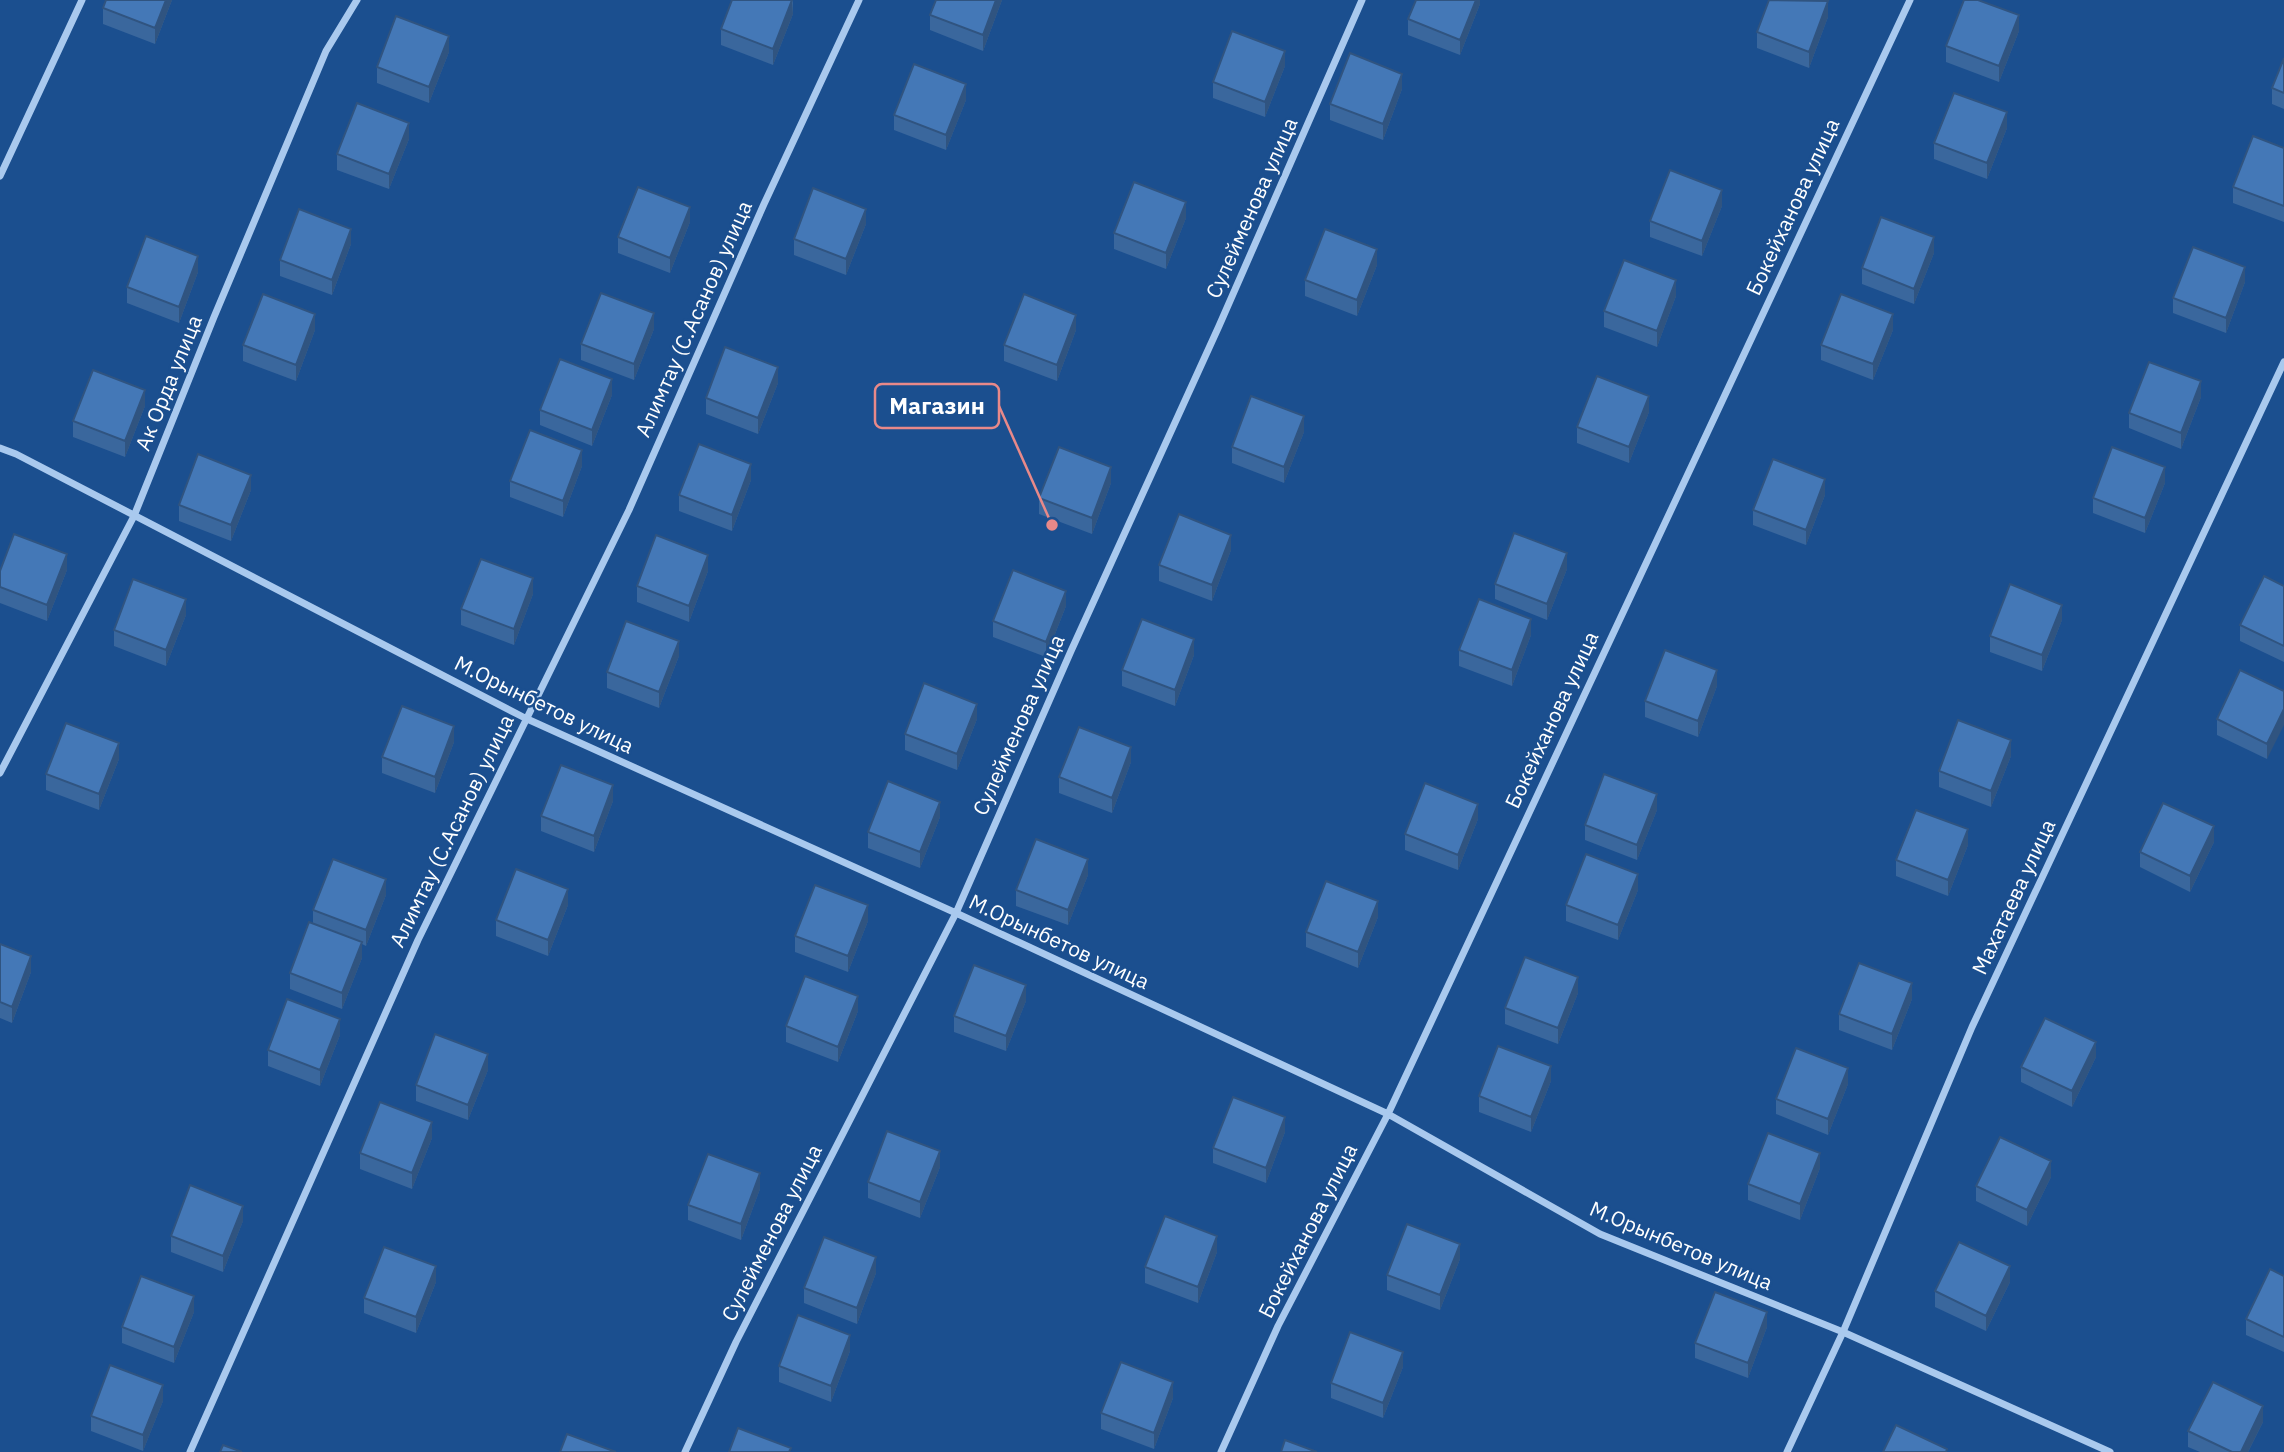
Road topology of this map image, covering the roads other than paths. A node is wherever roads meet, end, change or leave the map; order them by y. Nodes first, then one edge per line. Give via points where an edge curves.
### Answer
1 (82, 0) edge
2 (357, 0) edge
3 (859, 0) edge
4 (1362, 0) edge
5 (1910, 0) edge
6 (0, 176) edge
7 (2284, 362) edge
8 (0, 448) edge
9 (134, 516) junction
10 (525, 718) junction
11 (0, 773) edge
12 (956, 913) junction
13 (1388, 1114) junction
14 (1843, 1332) junction
15 (190, 1452) edge
16 (685, 1452) edge
17 (1221, 1452) edge
18 (1787, 1452) edge
19 (2110, 1452) edge

1 - 6 street
2 - 9 street, Ак Орда улица via 326,51
3 - 10 street, Алимтау (С.Асанов) улица via 629,510
4 - 12 street, Сулейменова улица
5 - 13 street, Бокейханова улица
7 - 14 street, Махатаева улица via 1972,1027
8 - 9 street, М.Орынбетов улица
9 - 10 street, М.Орынбетов улица
9 - 11 street, Ак Орда улица
10 - 12 street, М.Орынбетов улица
10 - 15 street, Алимтау (С.Асанов) улица via 418,940
12 - 13 street, М.Орынбетов улица
12 - 16 street, Сулейменова улица via 736,1342
13 - 14 street, М.Орынбетов улица via 1600,1234
13 - 17 street, Бокейханова улица via 1278,1326
14 - 18 street, Махатаева улица
14 - 19 street, М.Орынбетов улица

